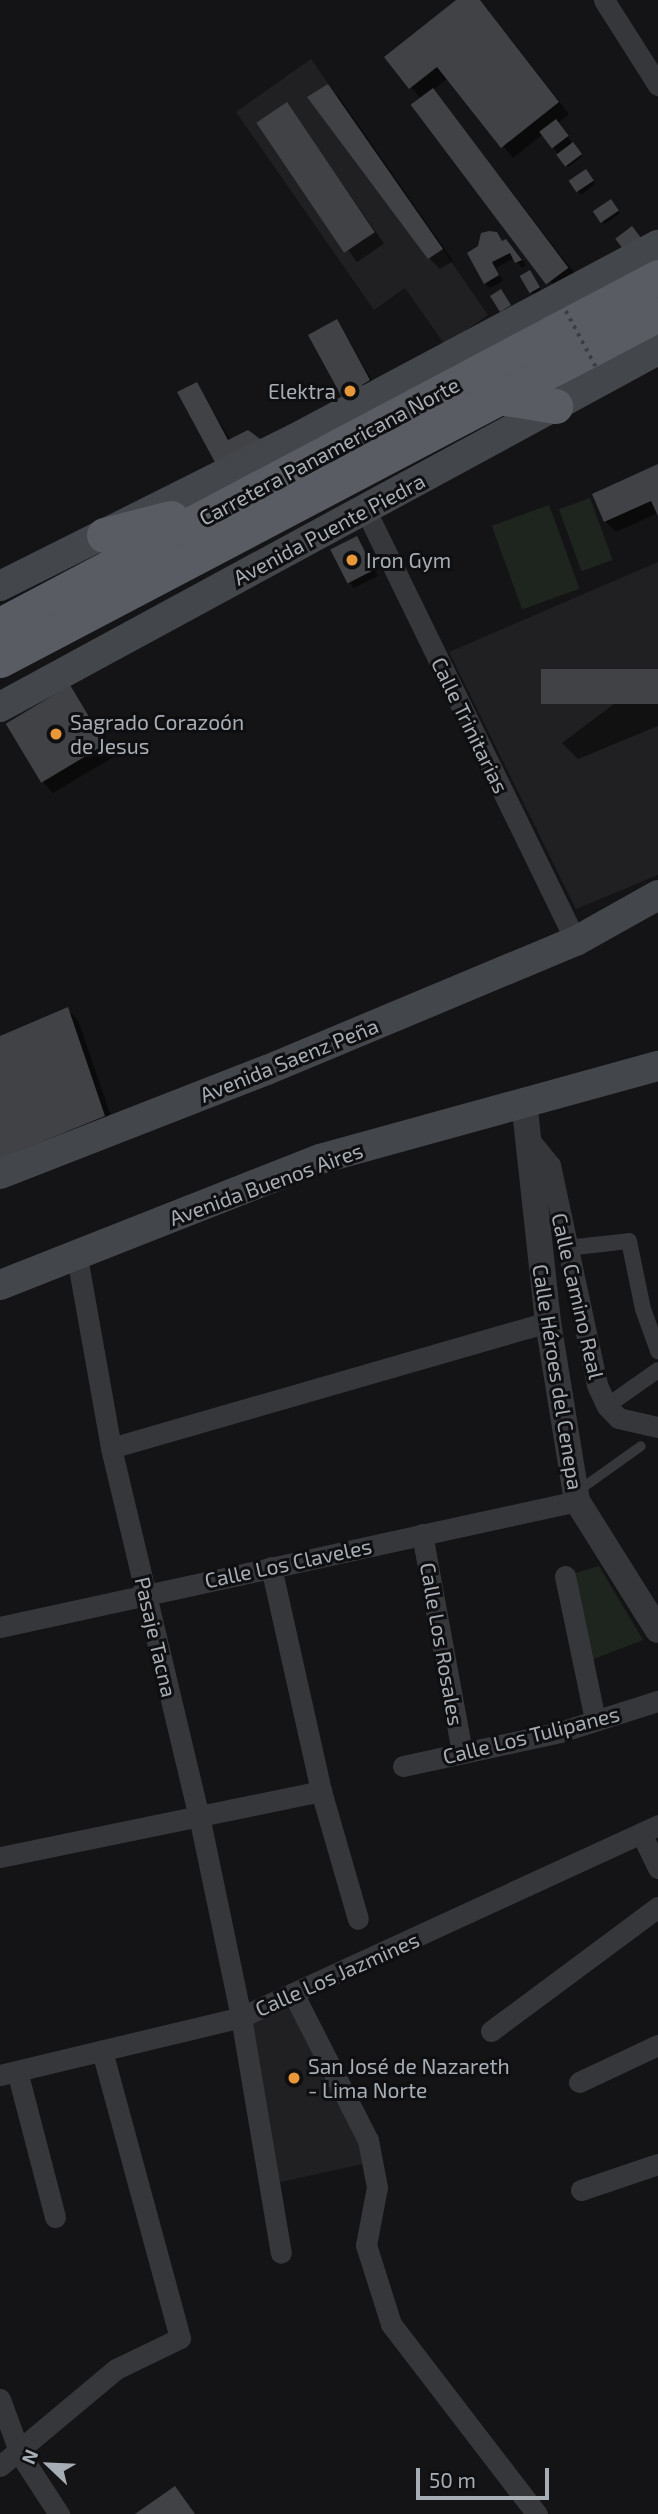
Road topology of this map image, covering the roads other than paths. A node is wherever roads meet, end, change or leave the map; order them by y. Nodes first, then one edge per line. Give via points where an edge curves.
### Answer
1 (604, 0) edge
2 (658, 85) edge
3 (658, 245) edge
4 (658, 277) edge
5 (658, 314) edge
6 (658, 350) edge
7 (499, 397) junction
8 (555, 406) junction
9 (251, 492) junction
10 (365, 509) junction
11 (104, 535) junction
12 (1, 583) edge
13 (0, 625) edge
14 (0, 660) edge
15 (0, 707) edge
16 (658, 895) edge
17 (658, 918) edge
18 (576, 941) junction
19 (658, 1066) edge
20 (524, 1101) junction
21 (527, 1137) junction
22 (0, 1174) edge
23 (567, 1248) junction
24 (77, 1257) junction
25 (0, 1285) edge
26 (548, 1322) junction
27 (658, 1351) edge
28 (658, 1370) edge
29 (607, 1406) junction
30 (658, 1427) edge
31 (640, 1446) dead end
32 (111, 1448) junction
33 (576, 1497) junction
34 (422, 1534) junction
35 (271, 1567) junction
36 (565, 1576) dead end
37 (146, 1594) junction
38 (0, 1627) edge
39 (658, 1629) edge
40 (658, 1700) edge
41 (595, 1720) junction
42 (462, 1753) junction
43 (403, 1766) dead end
44 (321, 1791) junction
45 (199, 1816) junction
46 (649, 1829) edge
47 (0, 1857) edge
48 (658, 1868) edge
49 (658, 1907) edge
50 (358, 1919) dead end
51 (294, 1995) junction
52 (241, 2017) junction
53 (491, 2031) dead end
54 (658, 2045) edge
55 (102, 2050) junction
56 (9, 2073) edge
57 (579, 2082) dead end
58 (658, 2164) edge
59 (581, 2189) dead end
60 (55, 2217) dead end
61 (281, 2253) dead end
62 (0, 2399) edge
63 (20, 2454) junction
64 (0, 2466) edge
65 (60, 2514) edge
66 (537, 2514) edge

1 - 2 street
3 - 11 main road
4 - 9 highway, Carretera Panamericana Norte
5 - 7 highway, Carretera Panamericana Norte
6 - 8 main road, Avenida Puente Piedra
7 - 8 highway
7 - 14 highway, Carretera Panamericana Norte
8 - 10 main road, Avenida Puente Piedra
9 - 11 highway
9 - 13 highway, Carretera Panamericana Norte
10 - 15 main road, Avenida Puente Piedra
10 - 18 street, Calle Trinitarias
11 - 12 main road
16 - 18 main road, Avenida Saenz Peña
17 - 18 main road, Avenida Saenz Peña
18 - 22 main road, Avenida Saenz Peña via 267,1070
19 - 20 main road, Avenida Buenos Aires
20 - 21 street, Calle Héroes del Cenepa
20 - 24 main road, Avenida Buenos Aires via 320,1159
21 - 23 street, Calle Camino Real via 550,1165
21 - 26 street, Calle Héroes del Cenepa
23 - 27 street via 629,1241 646,1321
23 - 29 street, Calle Camino Real via 597,1385
24 - 25 main road, Avenida Buenos Aires
24 - 32 street, Pasaje Tacna
26 - 32 street
26 - 33 street, Calle Héroes del Cenepa
28 - 29 street
29 - 30 street, Calle Camino Real via 618,1418
31 - 33 lane
32 - 37 street, Pasaje Tacna
33 - 34 street, Calle Los Claveles
33 - 39 street, Calle Héroes del Cenepa
34 - 35 street, Calle Los Claveles
34 - 42 street, Calle Los Rosales
35 - 37 street, Calle Los Claveles
35 - 44 street
36 - 41 street
37 - 38 street, Calle Los Claveles
37 - 45 street, Pasaje Tacna
40 - 41 street, Calle Los Tulipanes
41 - 42 street, Calle Los Tulipanes
42 - 43 street, Calle Los Tulipanes
44 - 45 street
44 - 50 street
45 - 47 street
45 - 52 street, Pasaje Tacna
46 - 48 street
46 - 51 street, Calle Los Jazmines
49 - 53 street
51 - 52 street, Calle Los Jazmines
51 - 66 street via 368,2140 377,2187 366,2245 391,2324
52 - 55 street, Calle Los Jazmines
52 - 61 street, Pasaje Tacna
54 - 57 street
55 - 56 street, Calle Los Jazmines
55 - 63 street via 180,2338 116,2369
56 - 60 street
58 - 59 street
62 - 63 street
63 - 64 street
63 - 65 street

